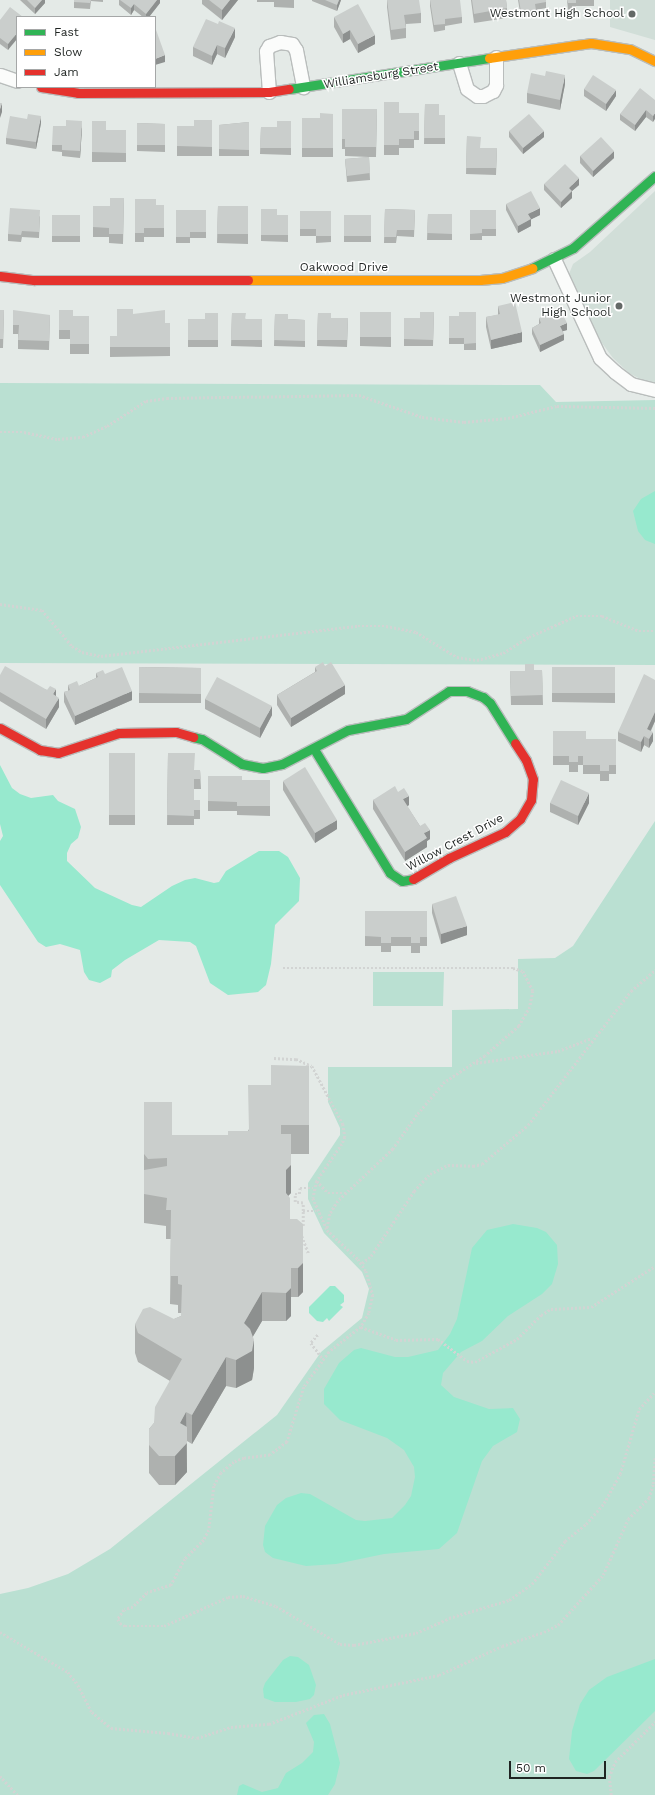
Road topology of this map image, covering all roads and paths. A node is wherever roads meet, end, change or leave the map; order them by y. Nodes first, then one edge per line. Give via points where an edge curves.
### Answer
1 (496, 57) junction
2 (655, 62) edge
3 (459, 63) junction
4 (0, 75) edge
5 (16, 81) edge
6 (303, 88) junction
7 (60, 89) edge
8 (96, 90) edge
9 (269, 92) junction
10 (655, 176) edge
11 (554, 259) junction
12 (0, 276) edge
13 (655, 390) edge
14 (655, 408) edge
15 (0, 432) edge
16 (0, 604) edge
17 (655, 631) edge
18 (0, 728) edge
19 (314, 749) junction
20 (283, 968) dead end
21 (655, 970) edge
22 (593, 1038) junction
23 (274, 1058) dead end
24 (474, 1064) junction
25 (317, 1181) junction
26 (313, 1188) junction
27 (345, 1193) junction
28 (303, 1211) junction
29 (316, 1211) junction
30 (300, 1228) edge
31 (327, 1230) junction
32 (300, 1233) edge
33 (309, 1254) dead end
34 (362, 1263) junction
35 (655, 1266) edge
36 (361, 1327) junction
37 (318, 1335) dead end
38 (323, 1359) junction
39 (655, 1392) edge
40 (655, 1458) edge
41 (0, 1632) edge
42 (655, 1722) edge
43 (0, 1776) edge
44 (18, 1795) edge
45 (611, 1795) edge

1 - 2 street, Williamsburg Street via 591,43 630,49
1 - 3 street, Williamsburg Street
1 - 3 street via 496,85 493,91 483,96 477,96 467,89
3 - 6 street, Williamsburg Street
4 - 5 street
6 - 9 street, Williamsburg Street
6 - 9 street via 296,50 292,44 280,42 269,46 266,51
7 - 8 street, Williamsburg Street
8 - 9 street, Williamsburg Street
10 - 11 street, Oakwood Drive via 593,233
11 - 12 street, Oakwood Drive via 522,273 480,280 34,280
11 - 13 street via 600,358 631,384
14 - 15 path via 557,406 508,418 464,422 422,417 359,395 167,398 146,400 107,426 83,437 58,439 24,432
16 - 17 path via 42,610 72,646 82,652 101,656 342,628 386,626 416,632 457,657 477,660 503,653 535,634 576,616 602,616 639,631
18 - 19 street, Willow Crest Drive via 40,750 58,753 119,734 176,732 202,739 242,764 254,768 282,764
19 - 19 street, Willow Crest Drive via 390,873 402,882 415,879 449,858 505,832 520,819 531,800 533,779 526,760 490,703 483,697 467,691 449,691 406,719 348,730
20 - 24 path via 505,967 523,971 533,991 527,1015 512,1034
21 - 22 path via 631,991
22 - 24 path via 558,1051
22 - 34 path via 528,1125 482,1164 448,1165 430,1174 414,1191 371,1256
23 - 25 path via 296,1059 312,1066 343,1124 345,1137 342,1144
24 - 27 path via 457,1072 445,1082 393,1149
25 - 26 path
25 - 27 path via 328,1193
26 - 28 path via 300,1188 299,1194 295,1194 295,1202 303,1202
26 - 29 path
27 - 31 path via 333,1207
28 - 29 path
28 - 30 path via 303,1229
29 - 31 path
31 - 34 path
32 - 33 path
34 - 36 path via 371,1281 373,1295 369,1313
35 - 36 path via 590,1307 551,1309 521,1336 480,1361 471,1362 441,1341 396,1340
36 - 38 path via 334,1346
37 - 38 path via 311,1343
38 - 39 path via 300,1395 287,1442 270,1455 244,1458 234,1462 221,1473 214,1486 209,1530 204,1540 185,1558 171,1585 147,1593 133,1607 124,1610 120,1614 120,1623 125,1626 164,1626 228,1597 244,1596 276,1606 340,1644 354,1645 416,1633 448,1618 509,1600 532,1584 565,1541 586,1524 604,1503 620,1474 639,1409
40 - 41 path via 654,1484 649,1498 628,1519 603,1575 558,1625 487,1652 438,1675 343,1695 269,1724 231,1727 197,1738 168,1732 111,1728 92,1712 68,1672
42 - 45 path via 615,1762 609,1777
43 - 44 path

